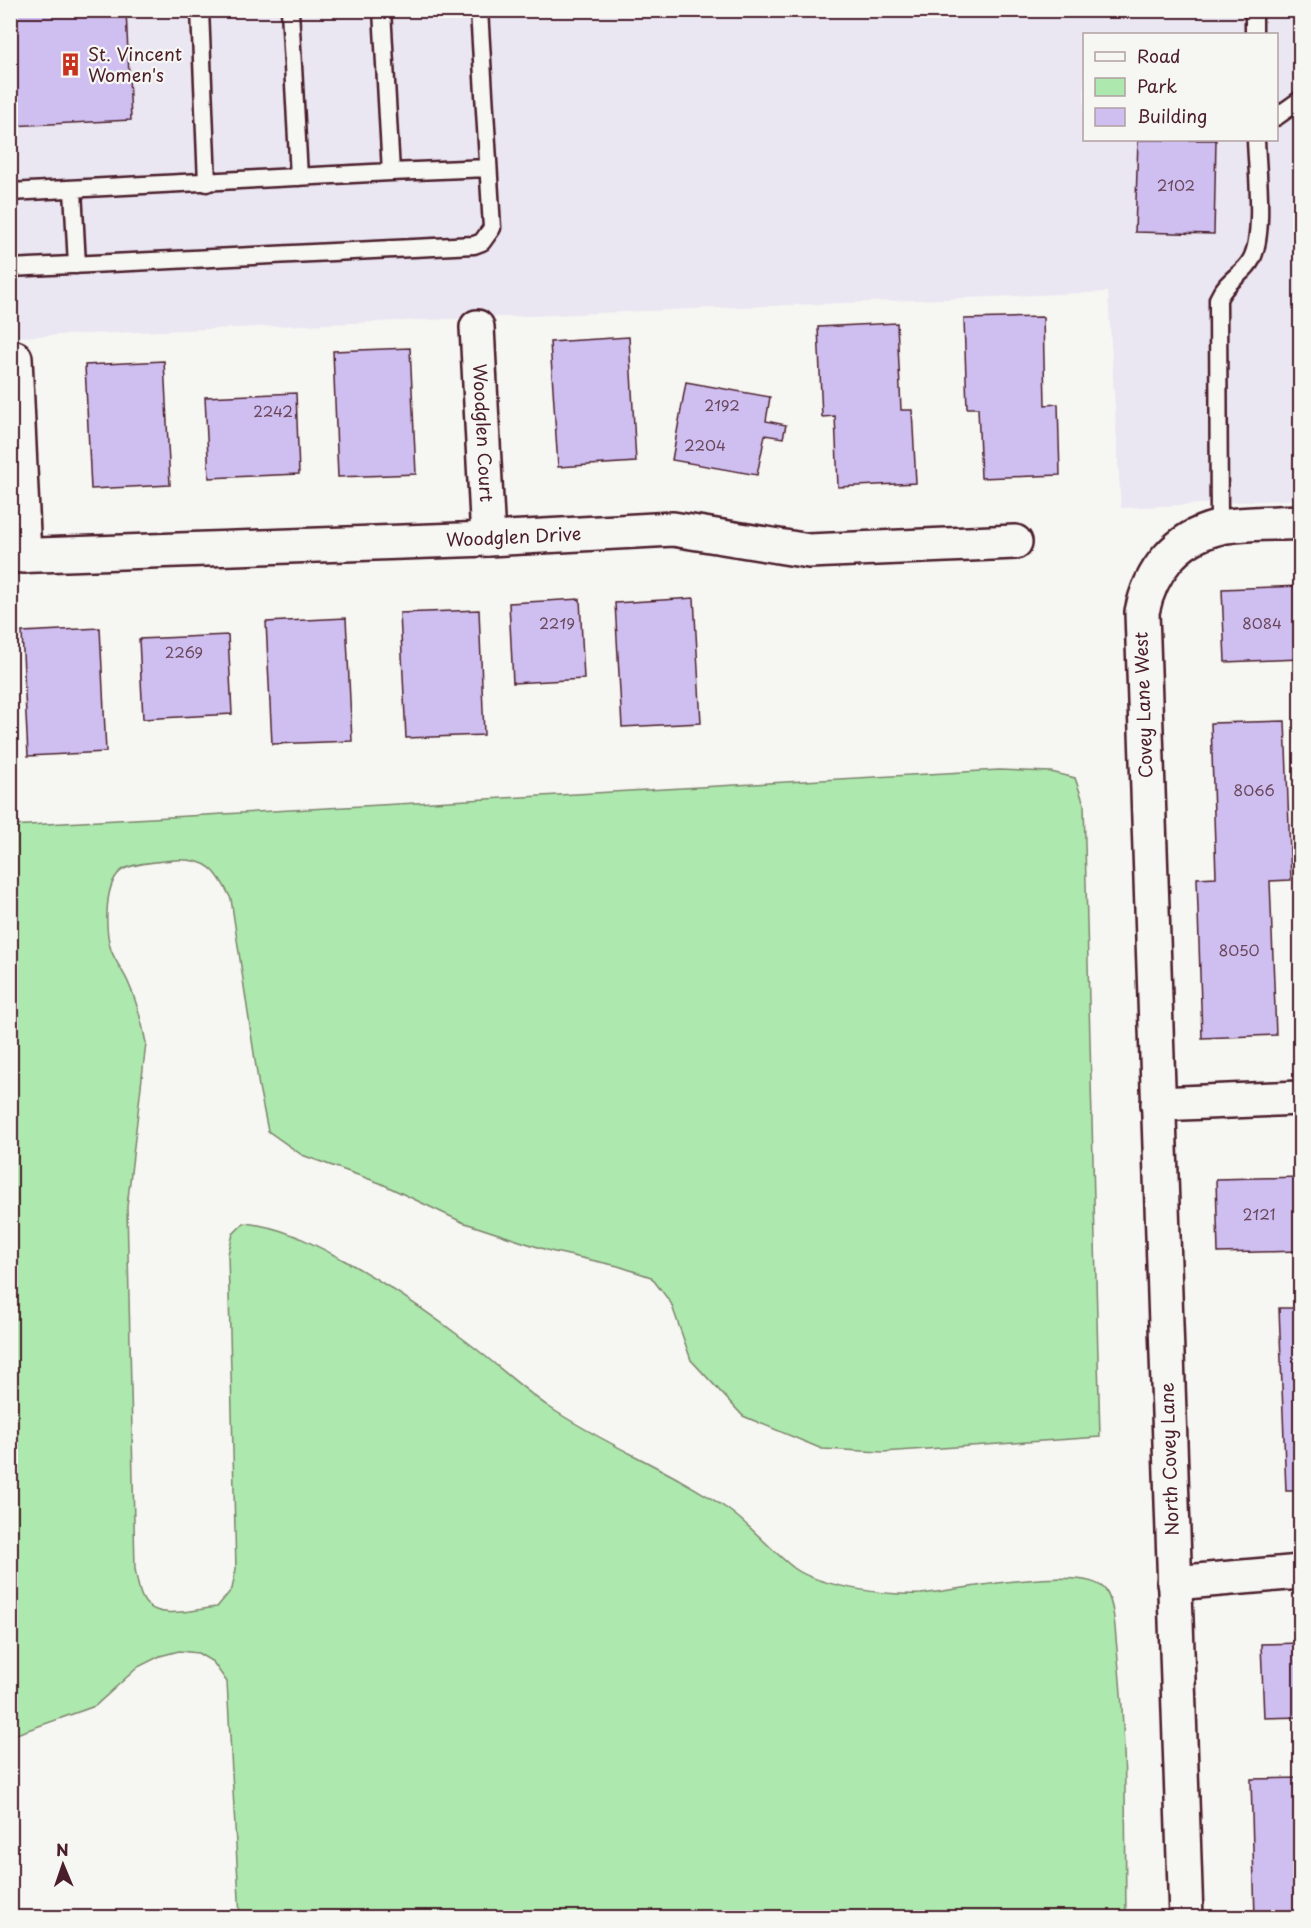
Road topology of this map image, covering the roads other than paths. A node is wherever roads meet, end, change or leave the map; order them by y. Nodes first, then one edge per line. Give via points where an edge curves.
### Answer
1 (200, 10) edge
2 (290, 10) edge
3 (382, 10) edge
4 (479, 10) edge
5 (1254, 10) edge
6 (1254, 33) edge
7 (1300, 100) edge
8 (1278, 116) edge
9 (1256, 141) edge
10 (488, 168) junction
11 (391, 172) junction
12 (299, 177) junction
13 (207, 183) junction
14 (73, 190) junction
15 (10, 192) edge
16 (77, 265) junction
17 (10, 268) edge
18 (477, 327) dead end
19 (15, 358) dead end
20 (1300, 522) edge
21 (1219, 527) junction
22 (488, 539) junction
23 (1014, 542) dead end
24 (17, 556) edge
25 (1154, 1000) joint
26 (1300, 1098) edge
27 (1158, 1104) junction
28 (1300, 1572) edge
29 (1174, 1583) junction
30 (1186, 1917) edge

1 - 13 lane
2 - 12 lane
3 - 11 lane
4 - 10 lane
5 - 6 lane
7 - 8 lane
9 - 21 lane via 1258,241 1251,262 1232,277 1218,299
10 - 11 lane
10 - 16 lane via 492,228 482,242 474,245
11 - 12 lane
12 - 13 lane
13 - 14 lane
14 - 15 lane
14 - 16 lane
16 - 17 lane
18 - 22 street, Woodglen Court
19 - 24 street
20 - 21 street, Covey Lane West
21 - 25 street, Covey Lane West via 1167,557 1150,584 1142,612
22 - 23 street, Woodglen Drive via 673,529 809,551
22 - 24 street, Woodglen Drive
25 - 27 street, North Covey Lane
26 - 27 street
27 - 29 street, North Covey Lane
28 - 29 street
29 - 30 street, North Covey Lane

